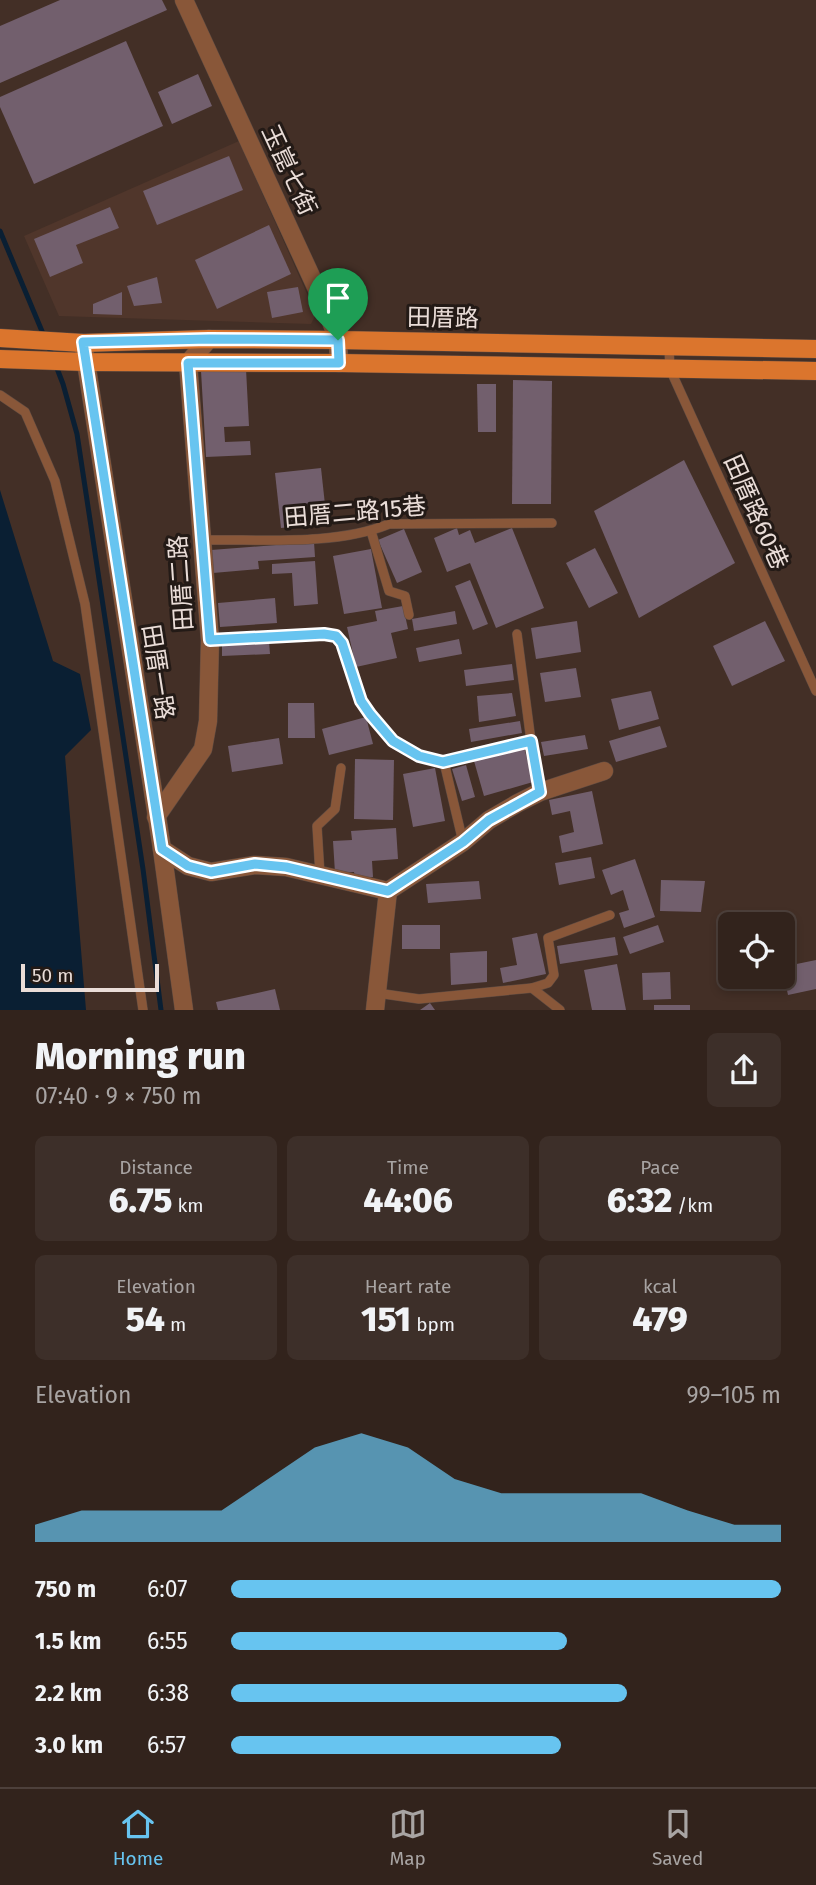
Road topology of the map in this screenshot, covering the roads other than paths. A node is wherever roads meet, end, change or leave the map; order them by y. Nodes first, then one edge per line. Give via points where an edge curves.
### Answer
1 (184, 0) edge
2 (0, 338) edge
3 (209, 339) junction
4 (338, 340) junction
5 (76, 342) junction
6 (669, 348) junction
7 (816, 349) edge
8 (0, 359) edge
9 (80, 362) junction
10 (188, 363) junction
11 (339, 363) junction
12 (670, 369) junction
13 (816, 371) edge
14 (0, 395) edge
15 (552, 523) dead end
16 (371, 531) junction
17 (203, 540) junction
18 (409, 615) dead end
19 (517, 634) dead end
20 (210, 640) junction
21 (816, 691) edge
22 (531, 741) junction
23 (443, 762) junction
24 (341, 768) dead end
25 (604, 771) dead end
26 (540, 792) junction
27 (156, 817) junction
28 (463, 842) junction
29 (162, 849) junction
30 (320, 875) junction
31 (388, 891) junction
32 (610, 915) dead end
33 (532, 988) junction
34 (376, 1001) edge
35 (144, 1010) edge
36 (184, 1010) edge
37 (559, 1010) edge

1 - 4 street, 玉崑七街
2 - 5 main road, 田厝路
3 - 4 main road, 田厝路
3 - 5 main road, 田厝路
3 - 10 street
4 - 6 main road, 田厝路
4 - 11 street, 玉崑七街
5 - 9 street, 田厝一路
6 - 7 main road, 田厝路
6 - 12 lane, 田厝路60巷
8 - 9 main road, 田厝路
9 - 10 main road, 田厝路
9 - 27 street, 田厝一路
10 - 11 main road, 田厝路
10 - 17 street, 田厝二路
11 - 12 main road, 田厝路
12 - 13 main road, 田厝路
12 - 21 lane, 田厝路60巷
14 - 35 lane via 25,412 55,481 85,604
15 - 16 lane, 田厝二路15巷 via 389,524
16 - 17 lane, 田厝二路15巷 via 320,538
16 - 18 lane via 389,591 405,596
17 - 20 street, 田厝二路
19 - 22 lane
20 - 23 lane via 336,636 370,714 393,741 419,756
20 - 27 street, 田厝二路 via 203,749
22 - 23 lane
22 - 26 lane
23 - 28 lane
24 - 30 lane via 335,809 317,826
25 - 26 street
26 - 28 street via 489,820
27 - 29 street, 田厝一路
28 - 31 street
29 - 30 street via 188,866 211,872 255,864
29 - 36 street, 田厝一路
30 - 31 street
31 - 34 street
32 - 33 lane via 548,938 554,975 548,983
33 - 34 lane
33 - 37 lane

